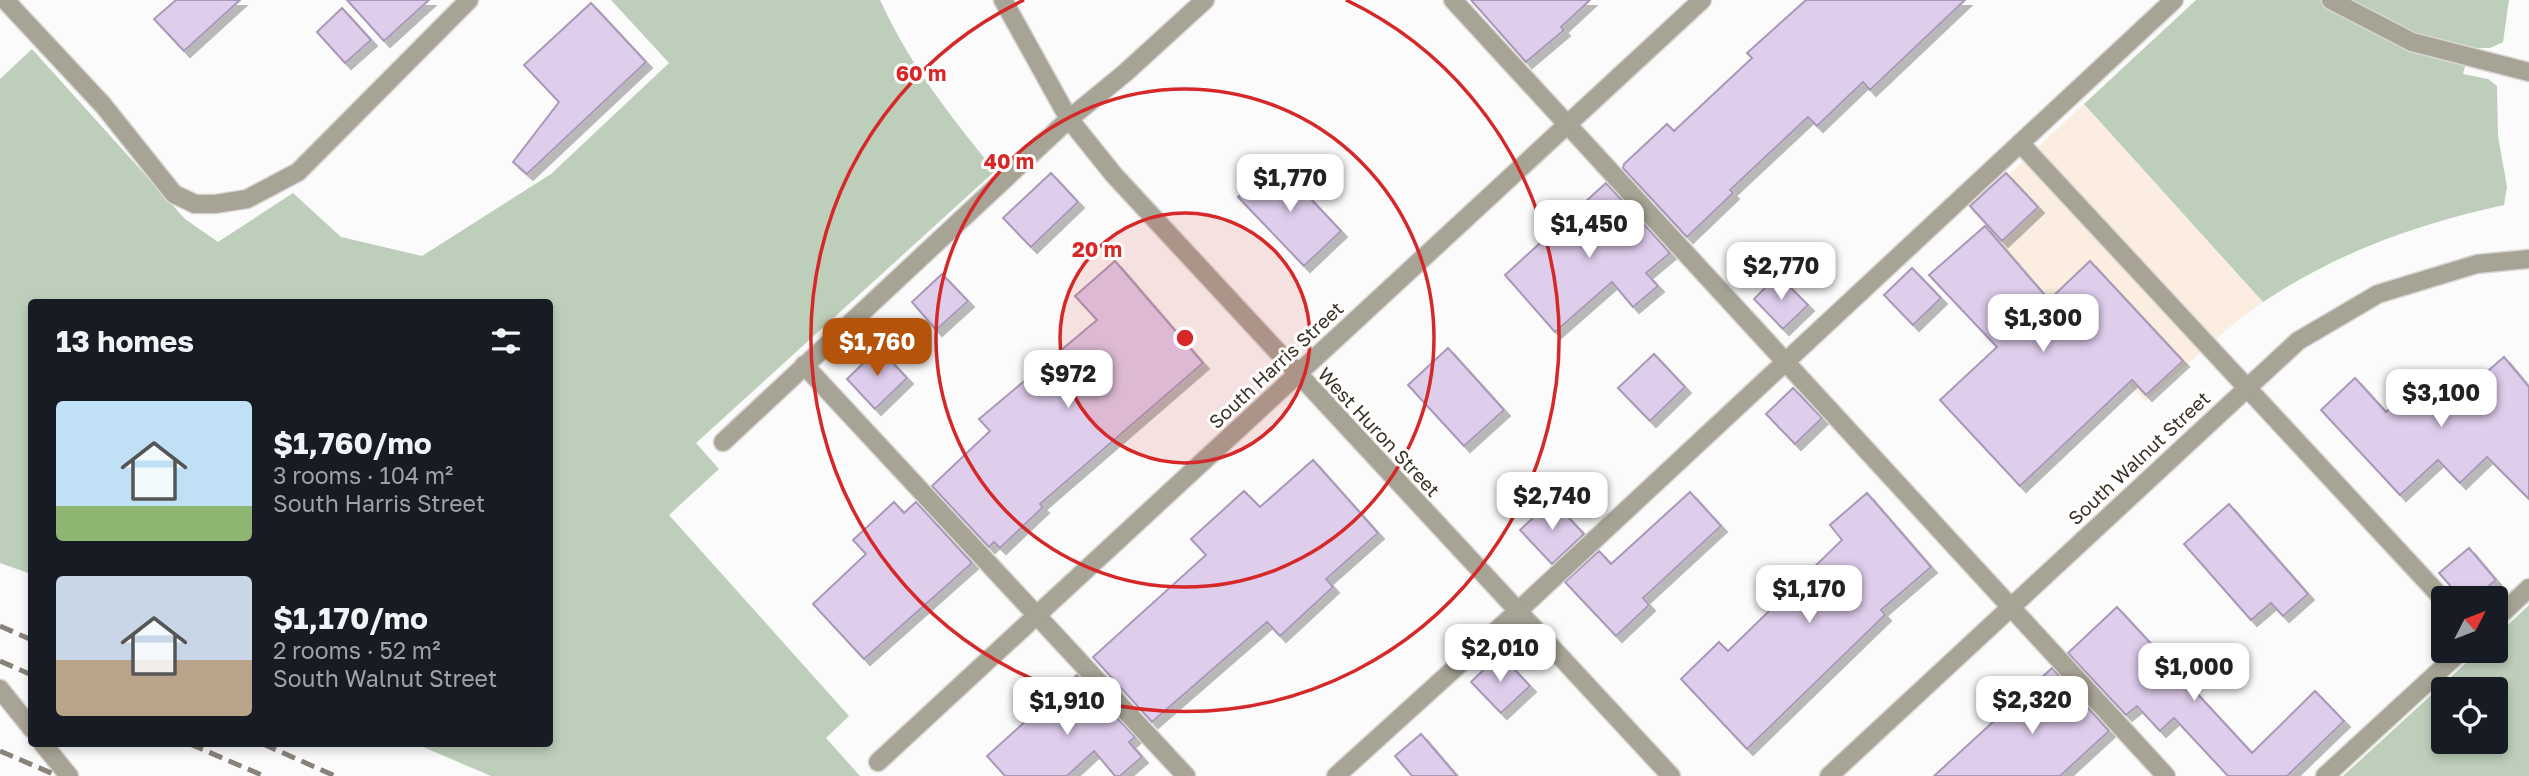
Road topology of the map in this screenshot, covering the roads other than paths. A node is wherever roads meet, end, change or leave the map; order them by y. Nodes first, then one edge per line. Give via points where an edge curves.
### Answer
1 (2, 0) edge
2 (469, 0) edge
3 (1003, 0) edge
4 (1205, 0) edge
5 (1453, 0) edge
6 (1702, 0) edge
7 (2174, 0) edge
8 (2331, 0) edge
9 (2529, 72) edge
10 (1069, 119) junction
11 (1567, 125) junction
12 (2020, 143) junction
13 (2529, 259) edge
14 (1785, 362) junction
15 (804, 365) junction
16 (1297, 374) junction
17 (2245, 387) junction
18 (723, 442) dead end
19 (2431, 586) edge
20 (2529, 588) edge
21 (2010, 607) junction
22 (2508, 608) edge
23 (1518, 611) junction
24 (1035, 613) junction
25 (2448, 663) edge
26 (0, 690) edge
27 (28, 724) edge
28 (45, 747) edge
29 (878, 762) dead end
30 (69, 776) edge
31 (1186, 776) edge
32 (1336, 776) edge
33 (1671, 776) edge
34 (1829, 776) edge
35 (2166, 776) edge
36 (2325, 776) edge

1 - 2 street via 103,105 174,194 195,204 215,204 247,199 298,172
3 - 10 street, West Huron Street
4 - 10 street
5 - 11 street
6 - 11 street, South Harris Street
7 - 12 street
8 - 9 street via 2412,42
10 - 15 street
10 - 16 street, West Huron Street via 1114,175
11 - 14 street
11 - 16 street, South Harris Street
12 - 14 street
12 - 17 street
13 - 17 street, South Walnut Street via 2477,264 2378,294 2298,341
14 - 21 street
14 - 23 street
15 - 18 street
15 - 24 street
16 - 23 street, West Huron Street
16 - 24 street, South Harris Street
17 - 19 street
17 - 21 street, South Walnut Street
20 - 22 street
21 - 34 street, South Walnut Street
21 - 35 street
23 - 32 street
23 - 33 street, West Huron Street
24 - 29 street, South Harris Street
24 - 31 street
25 - 36 street
26 - 27 street
28 - 30 street

